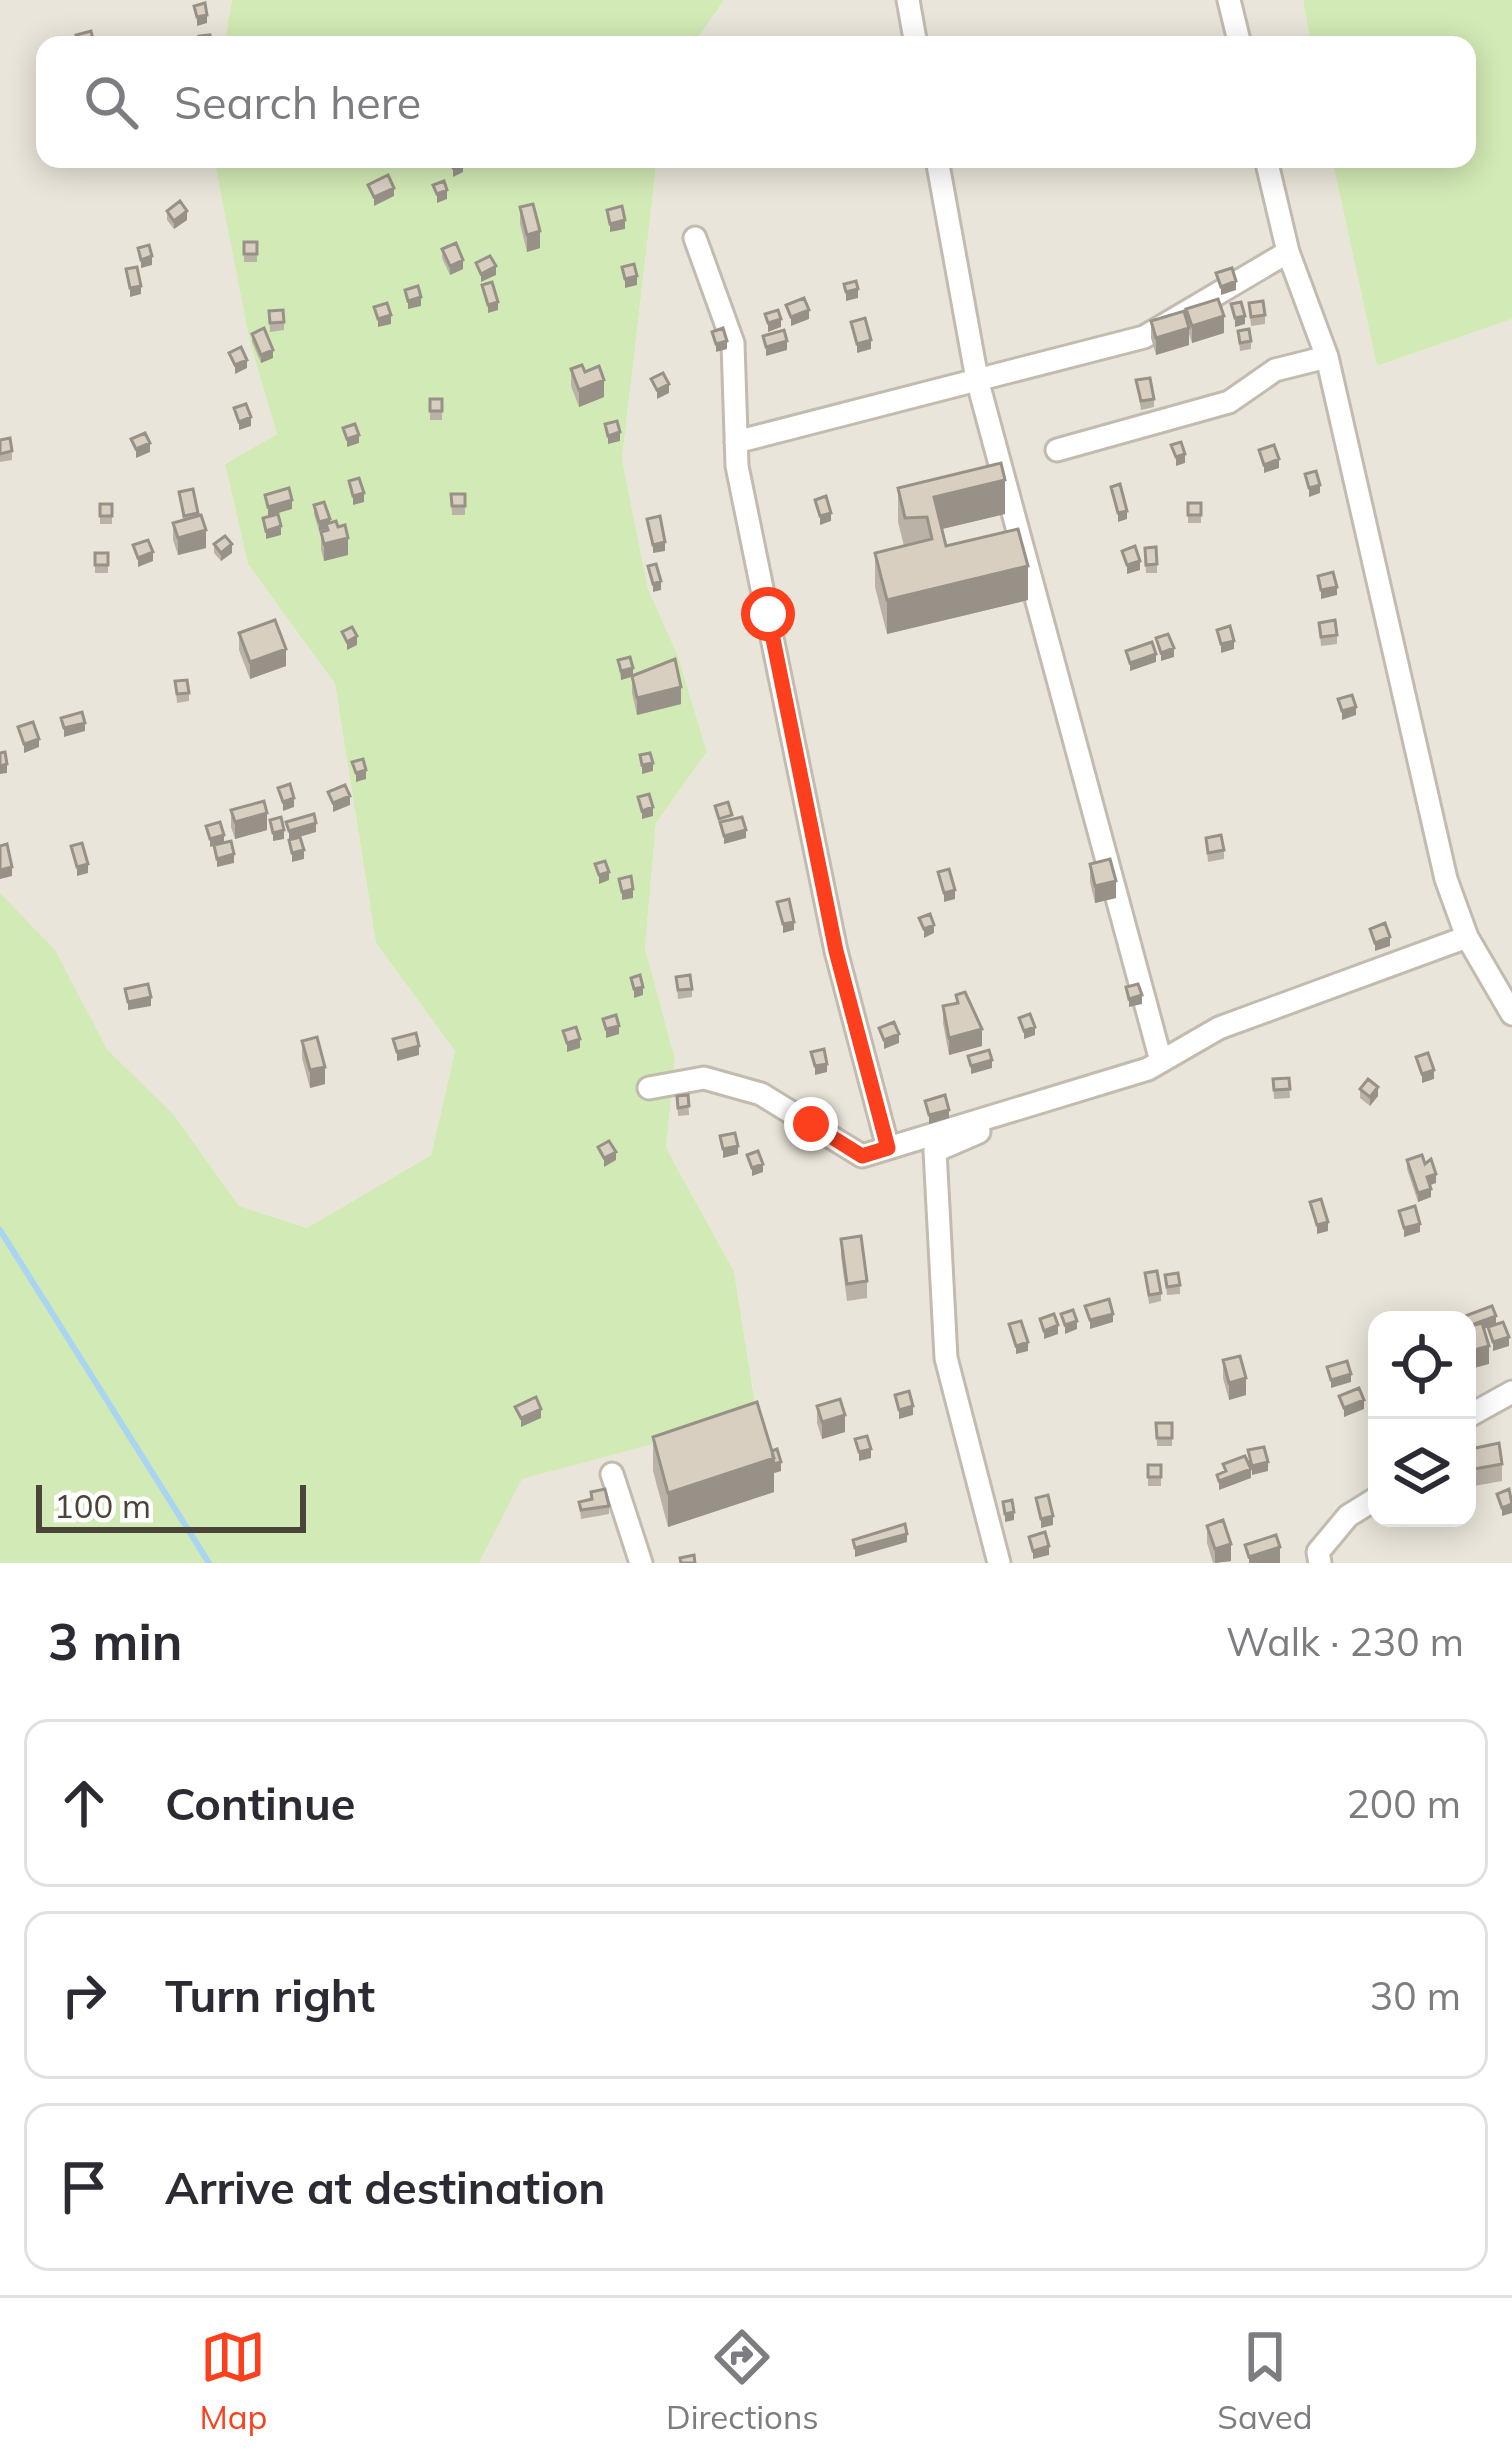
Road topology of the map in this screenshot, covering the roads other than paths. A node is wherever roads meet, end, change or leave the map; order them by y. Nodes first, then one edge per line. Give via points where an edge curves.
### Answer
1 (908, 0) edge
2 (1229, 0) edge
3 (914, 36) edge
4 (1238, 36) edge
5 (939, 168) edge
6 (1268, 168) edge
7 (694, 238) dead end
8 (1288, 252) junction
9 (1328, 357) junction
10 (977, 380) junction
11 (736, 442) junction
12 (1057, 450) dead end
13 (1467, 937) junction
14 (1512, 1014) edge
15 (1196, 1039) dead end
16 (1161, 1061) junction
17 (649, 1088) dead end
18 (888, 1148) junction
19 (1512, 1392) edge
20 (1476, 1412) edge
21 (612, 1474) dead end
22 (1368, 1504) edge
23 (641, 1563) edge
24 (999, 1563) edge
25 (1320, 1563) edge

1 - 3 street
2 - 4 street
5 - 10 street
6 - 8 street
7 - 11 street via 734,343
8 - 9 street
8 - 10 street via 1144,337
9 - 12 street via 1276,370 1228,402
9 - 13 street via 1441,857
10 - 11 street
10 - 16 street
11 - 18 street via 836,951
13 - 14 street
13 - 16 street via 1220,1028
15 - 24 street via 934,1151 946,1358
16 - 18 street
17 - 18 street via 704,1078 761,1094 862,1156
19 - 20 street
21 - 23 street
22 - 25 street via 1318,1552

